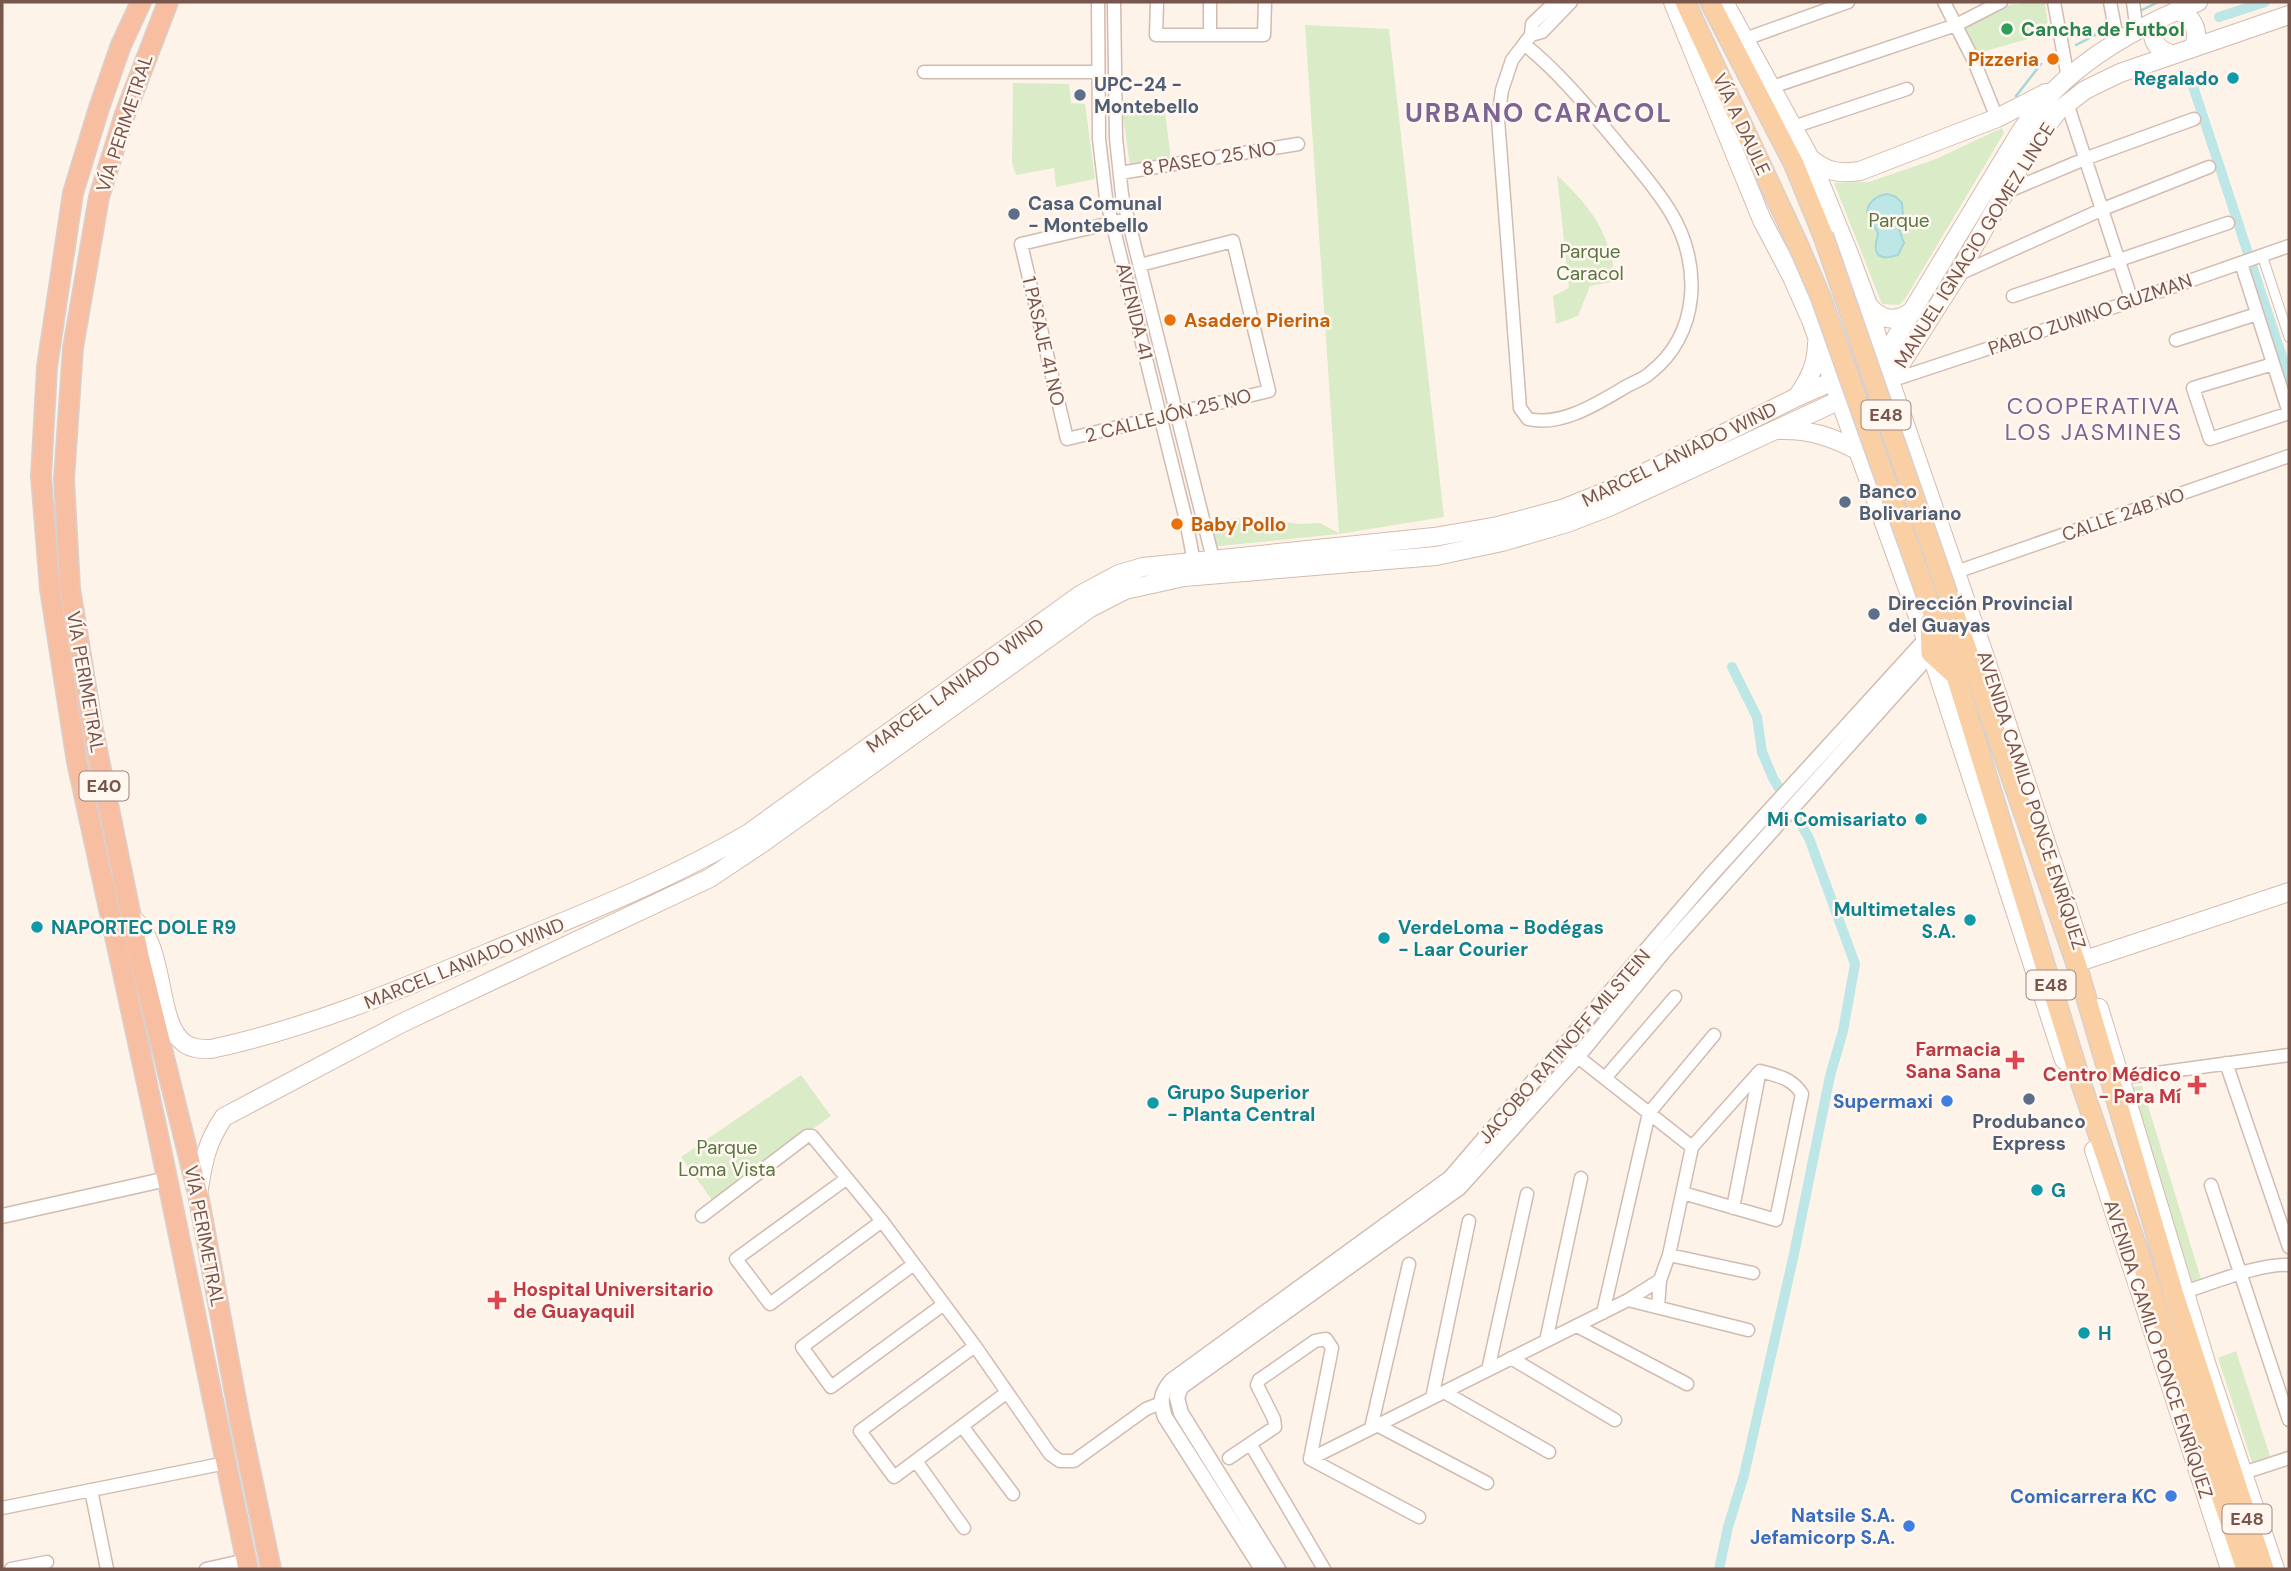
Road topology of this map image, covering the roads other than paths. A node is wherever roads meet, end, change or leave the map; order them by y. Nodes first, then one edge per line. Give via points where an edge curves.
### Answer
1 (141, 2) edge
2 (168, 2) edge
3 (1098, 2) edge
4 (1114, 2) edge
5 (1157, 2) edge
6 (1210, 2) edge
7 (1265, 2) edge
8 (1555, 2) edge
9 (1571, 2) edge
10 (1673, 2) edge
11 (1685, 2) edge
12 (1710, 2) edge
13 (1724, 2) edge
14 (1848, 2) edge
15 (1944, 2) edge
16 (2001, 2) edge
17 (2054, 2) edge
18 (2110, 2) edge
19 (2133, 2) edge
20 (2198, 2) edge
21 (2168, 12) edge
22 (2289, 15) edge
23 (1956, 24) junction
24 (2137, 32) junction
25 (1210, 35) junction
26 (1745, 39) junction
27 (1527, 40) junction
28 (2118, 43) junction
29 (2194, 46) junction
30 (2171, 54) junction
31 (925, 72) dead end
32 (1098, 72) junction
33 (1772, 87) junction
34 (1907, 89) dead end
35 (2063, 90) junction
36 (1997, 118) junction
37 (2193, 119) dead end
38 (1793, 127) junction
39 (1298, 144) dead end
40 (1810, 158) junction
41 (2087, 158) junction
42 (2210, 167) dead end
43 (1120, 173) junction
44 (2003, 193) junction
45 (2103, 209) junction
46 (1128, 219) junction
47 (1762, 219) joint
48 (1112, 223) junction
49 (2228, 223) dead end
50 (1823, 235) joint
51 (2289, 246) edge
52 (1799, 247) joint
53 (2261, 256) junction
54 (2119, 259) junction
55 (2242, 262) junction
56 (1140, 265) junction
57 (1958, 274) junction
58 (2013, 296) dead end
59 (2132, 301) junction
60 (1868, 305) junction
61 (1915, 309) junction
62 (2257, 314) junction
63 (1814, 328) junction
64 (2289, 337) edge
65 (2176, 340) dead end
66 (1883, 359) junction
67 (2273, 364) junction
68 (1833, 380) junction
69 (1890, 381) junction
70 (1797, 397) junction
71 (1840, 400) junction
72 (1177, 413) junction
73 (1161, 417) junction
74 (1773, 430) junction
75 (1067, 439) joint
76 (1857, 450) junction
77 (2289, 456) edge
78 (1215, 566) junction
79 (1195, 568) junction
80 (1956, 572) junction
81 (1929, 604) junction
82 (1964, 640) junction
83 (1929, 646) junction
84 (1985, 657) junction
85 (1956, 676) junction
86 (1982, 693) junction
87 (2289, 892) edge
88 (132, 918) junction
89 (2080, 962) junction
90 (1675, 997) dead end
91 (1714, 1035) dead end
92 (1564, 1046) junction
93 (1578, 1056) junction
94 (2288, 1058) edge
95 (2226, 1063) junction
96 (1760, 1071) junction
97 (2113, 1071) junction
98 (1605, 1078) junction
99 (1649, 1113) junction
100 (1692, 1147) junction
101 (1581, 1178) dead end
102 (167, 1179) junction
103 (846, 1179) junction
104 (2211, 1185) dead end
105 (1682, 1193) junction
106 (198, 1194) junction
107 (1527, 1194) dead end
108 (1733, 1208) junction
109 (2, 1216) edge
110 (702, 1216) dead end
111 (2124, 1216) junction
112 (882, 1221) junction
113 (1469, 1221) dead end
114 (2124, 1241) junction
115 (2289, 1247) edge
116 (1669, 1255) junction
117 (2138, 1256) junction
118 (914, 1264) junction
119 (1409, 1264) dead end
120 (2177, 1265) joint
121 (2289, 1265) edge
122 (1753, 1273) dead end
123 (2241, 1274) junction
124 (1660, 1280) junction
125 (1304, 1291) junction
126 (2150, 1292) junction
127 (1628, 1300) junction
128 (2180, 1300) junction
129 (944, 1304) junction
130 (1658, 1307) junction
131 (1603, 1312) junction
132 (1577, 1326) junction
133 (1748, 1330) dead end
134 (1546, 1341) junction
135 (975, 1346) junction
136 (2161, 1354) junction
137 (1511, 1358) junction
138 (2207, 1366) joint
139 (1488, 1370) junction
140 (1687, 1384) dead end
141 (1006, 1393) junction
142 (1438, 1395) junction
143 (1161, 1403) junction
144 (1615, 1420) dead end
145 (2289, 1420) edge
146 (962, 1426) junction
147 (1374, 1427) junction
148 (1251, 1445) junction
149 (1549, 1452) dead end
150 (1229, 1458) dead end
151 (2289, 1458) edge
152 (1310, 1459) junction
153 (916, 1461) junction
154 (226, 1463) junction
155 (2243, 1473) junction
156 (1487, 1483) dead end
157 (91, 1490) junction
158 (1013, 1494) dead end
159 (2, 1508) edge
160 (1419, 1517) dead end
161 (964, 1528) dead end
162 (1253, 1542) junction
163 (47, 1562) dead end
164 (247, 1564) edge
165 (11, 1569) edge
166 (107, 1569) edge
167 (206, 1569) edge
168 (271, 1569) edge
169 (1262, 1569) edge
170 (1278, 1569) edge
171 (1324, 1569) edge
172 (2230, 1569) edge
173 (2246, 1569) edge
174 (2264, 1569) edge
175 (2275, 1569) edge

1 - 102 highway, VÍA PERIMETRAL / E40 via 121,46 73,193 47,367 41,476 50,589 77,762
2 - 88 highway, VÍA PERIMETRAL / E40 via 125,114 100,197 73,348 64,479 70,588 93,730
3 - 32 street, AVENIDA 41
4 - 43 street, AVENIDA 41
5 - 25 street via 1156,35
6 - 25 street
7 - 25 street via 1264,35
8 - 27 street via 1532,24
9 - 27 street via 1542,32
10 - 47 main road, VÍA A DAULE / E48
11 - 52 main road, VÍA A DAULE / E48
12 - 50 main road, VÍA A DAULE / E48 via 1794,164
13 - 26 main road, VÍA A DAULE / E48
14 - 26 street
15 - 23 street
16 - 23 street
17 - 35 street
18 - 28 street
19 - 24 street
20 - 21 main road, MANUEL IGNACIO GOMEZ LINCE
21 - 24 main road, MANUEL IGNACIO GOMEZ LINCE
21 - 29 main road via 2188,16 2197,34
21 - 30 main road via 2152,31 2154,42
22 - 29 main road
23 - 33 street
23 - 36 street
24 - 28 main road, MANUEL IGNACIO GOMEZ LINCE
26 - 33 main road, VÍA A DAULE / E48
27 - 27 street via 1508,70 1498,119 1520,408 1528,419 1541,422 1563,418 1651,373 1674,347 1687,318 1693,285 1689,251 1671,213 1579,96
28 - 35 main road, MANUEL IGNACIO GOMEZ LINCE
29 - 30 main road
30 - 35 main road, MANUEL IGNACIO GOMEZ LINCE
31 - 32 street
32 - 48 street, AVENIDA 41 via 1100,139
33 - 38 main road, VÍA A DAULE / E48
34 - 38 street
35 - 36 main road
35 - 41 street
35 - 44 main road, MANUEL IGNACIO GOMEZ LINCE
35 - 61 main road, MANUEL IGNACIO GOMEZ LINCE via 2021,131
36 - 40 main road via 1860,170 1832,172
37 - 41 street
38 - 40 main road, VÍA A DAULE / E48
39 - 43 street, 8 PASEO 25 NO
40 - 60 main road, AVENIDA CAMILO PONCE ENRÍQUEZ / E48
41 - 44 street
41 - 45 street
42 - 45 street
43 - 46 street, AVENIDA 41
44 - 57 main road, MANUEL IGNACIO GOMEZ LINCE
45 - 54 street
45 - 57 street
46 - 48 street
46 - 56 street, AVENIDA 41
47 - 63 main road, AVENIDA CAMILO PONCE ENRÍQUEZ / E48
48 - 73 street, AVENIDA 41
48 - 75 street, 1 PASAJE 41 NO via 1021,244
49 - 54 street
50 - 82 main road, AVENIDA CAMILO PONCE ENRÍQUEZ / E48, bridge
51 - 53 street, PABLO ZUNINO GUZMAN
52 - 81 main road, AVENIDA CAMILO PONCE ENRÍQUEZ / E48, bridge
53 - 55 street, PABLO ZUNINO GUZMAN
53 - 64 street
54 - 58 street
54 - 59 street
55 - 59 street, PABLO ZUNINO GUZMAN
55 - 62 street
56 - 72 street, AVENIDA 41
56 - 72 street, 2 CALLEJÓN 25 NO via 1233,241 1269,391
57 - 69 main road, MANUEL IGNACIO GOMEZ LINCE
59 - 69 street, PABLO ZUNINO GUZMAN
60 - 61 main road via 1885,319 1896,320
60 - 63 main road via 1860,326 1851,333 1828,335
60 - 66 main road, AVENIDA CAMILO PONCE ENRÍQUEZ / E48
61 - 66 main road, MANUEL IGNACIO GOMEZ LINCE
62 - 65 street
62 - 67 street
63 - 68 main road, AVENIDA CAMILO PONCE ENRÍQUEZ / E48
63 - 70 main road via 1814,369
66 - 68 main road, MARCEL LANIADO WIND
66 - 69 main road, AVENIDA CAMILO PONCE ENRÍQUEZ / E48
67 - 67 street via 2193,388 2210,439 2289,412
68 - 70 main road, MARCEL LANIADO WIND
68 - 71 main road, AVENIDA CAMILO PONCE ENRÍQUEZ / E48
69 - 71 main road, MARCEL LANIADO WIND
69 - 80 main road, AVENIDA CAMILO PONCE ENRÍQUEZ / E48
70 - 78 main road, MARCEL LANIADO WIND via 1612,489 1549,513 1434,537
71 - 74 main road, MARCEL LANIADO WIND
71 - 76 main road, AVENIDA CAMILO PONCE ENRÍQUEZ / E48
72 - 73 street, 2 CALLEJÓN 25 NO
72 - 78 street, AVENIDA 41
73 - 75 street, 2 CALLEJÓN 25 NO
73 - 79 street, AVENIDA 41
74 - 76 main road via 1818,433
74 - 78 main road, MARCEL LANIADO WIND via 1609,507 1502,542 1436,556
76 - 83 main road, AVENIDA CAMILO PONCE ENRÍQUEZ / E48
77 - 80 street, CALLE 24B NO
78 - 79 main road, MARCEL LANIADO WIND
79 - 88 main road, MARCEL LANIADO WIND via 1143,567 1090,589 749,833 707,858 585,913 340,1012 261,1037 196,1049 177,1036 170,1022 146,934
79 - 106 main road, MARCEL LANIADO WIND via 1125,590 1090,608 710,877 402,1023 224,1117 206,1150
80 - 84 main road, AVENIDA CAMILO PONCE ENRÍQUEZ / E48
81 - 83 main road
81 - 85 main road, AVENIDA CAMILO PONCE ENRÍQUEZ / E48
82 - 84 main road
82 - 86 main road, AVENIDA CAMILO PONCE ENRÍQUEZ / E48
83 - 85 main road
83 - 92 street, JACOBO RATINOFF MILSTEIN via 1710,876
83 - 93 street, JACOBO RATINOFF MILSTEIN
83 - 114 main road, AVENIDA CAMILO PONCE ENRÍQUEZ / E48
84 - 86 main road
84 - 89 main road, AVENIDA CAMILO PONCE ENRÍQUEZ / E48
85 - 111 main road, AVENIDA CAMILO PONCE ENRÍQUEZ / E48
86 - 89 main road, AVENIDA CAMILO PONCE ENRÍQUEZ / E48
87 - 89 main road
88 - 106 highway, VÍA PERIMETRAL / E40
89 - 97 main road, AVENIDA CAMILO PONCE ENRÍQUEZ / E48
90 - 98 street
91 - 99 street
92 - 93 street
92 - 125 street, JACOBO RATINOFF MILSTEIN via 1450,1178
93 - 98 street
93 - 125 street, JACOBO RATINOFF MILSTEIN via 1459,1188
94 - 95 street
95 - 97 street
95 - 115 street
96 - 100 street
96 - 108 street
96 - 108 street via 1788,1079 1802,1094 1776,1220
97 - 120 main road, AVENIDA CAMILO PONCE ENRÍQUEZ / E48
97 - 128 main road, AVENIDA CAMILO PONCE ENRÍQUEZ / E48 via 2117,1100
98 - 99 street
99 - 100 street
99 - 131 street
100 - 105 street
101 - 134 street
102 - 109 street
102 - 154 highway, VÍA PERIMETRAL / E40
103 - 110 street via 816,1140 807,1136
103 - 112 street
103 - 112 street via 736,1259 770,1304
104 - 123 street
105 - 108 street
105 - 116 street
106 - 168 highway, VÍA PERIMETRAL / E40
107 - 139 street
111 - 114 main road
111 - 117 main road, AVENIDA CAMILO PONCE ENRÍQUEZ / E48
112 - 118 street
113 - 142 street
114 - 117 main road
114 - 136 main road, AVENIDA CAMILO PONCE ENRÍQUEZ / E48
116 - 122 street
116 - 124 street
117 - 126 main road, AVENIDA CAMILO PONCE ENRÍQUEZ / E48
118 - 129 street
118 - 129 street via 802,1347 831,1387
119 - 147 street
120 - 128 main road
121 - 123 street
123 - 128 street
123 - 145 street
124 - 127 street
124 - 130 street
125 - 143 street, JACOBO RATINOFF MILSTEIN via 1171,1381 1162,1392
125 - 162 street, JACOBO RATINOFF MILSTEIN via 1181,1387 1177,1398
126 - 136 main road
126 - 173 main road, AVENIDA CAMILO PONCE ENRÍQUEZ / E48
127 - 130 street
127 - 131 street
128 - 138 main road
128 - 174 main road, AVENIDA CAMILO PONCE ENRÍQUEZ / E48
129 - 135 street
130 - 133 street
131 - 132 street
132 - 134 street
132 - 140 street
134 - 137 street
135 - 141 street
135 - 153 street via 860,1432 894,1477
136 - 172 main road, AVENIDA CAMILO PONCE ENRÍQUEZ / E48
137 - 139 street
137 - 144 street
138 - 155 main road, E48
139 - 142 street
141 - 143 street via 1049,1454 1060,1461 1074,1461
141 - 146 street
142 - 147 street
142 - 149 street
143 - 162 street via 1165,1418
146 - 153 street
146 - 158 street
147 - 152 street
147 - 156 street
148 - 150 street
148 - 152 street via 1275,1427 1257,1385 1259,1380 1315,1341 1326,1339 1332,1348
148 - 171 street
151 - 155 street
152 - 160 street
153 - 161 street
154 - 157 street
154 - 164 highway, VÍA PERIMETRAL / E40
155 - 175 main road, E48
157 - 159 street
157 - 166 street
162 - 169 street
162 - 170 street
163 - 165 street
164 - 167 street

